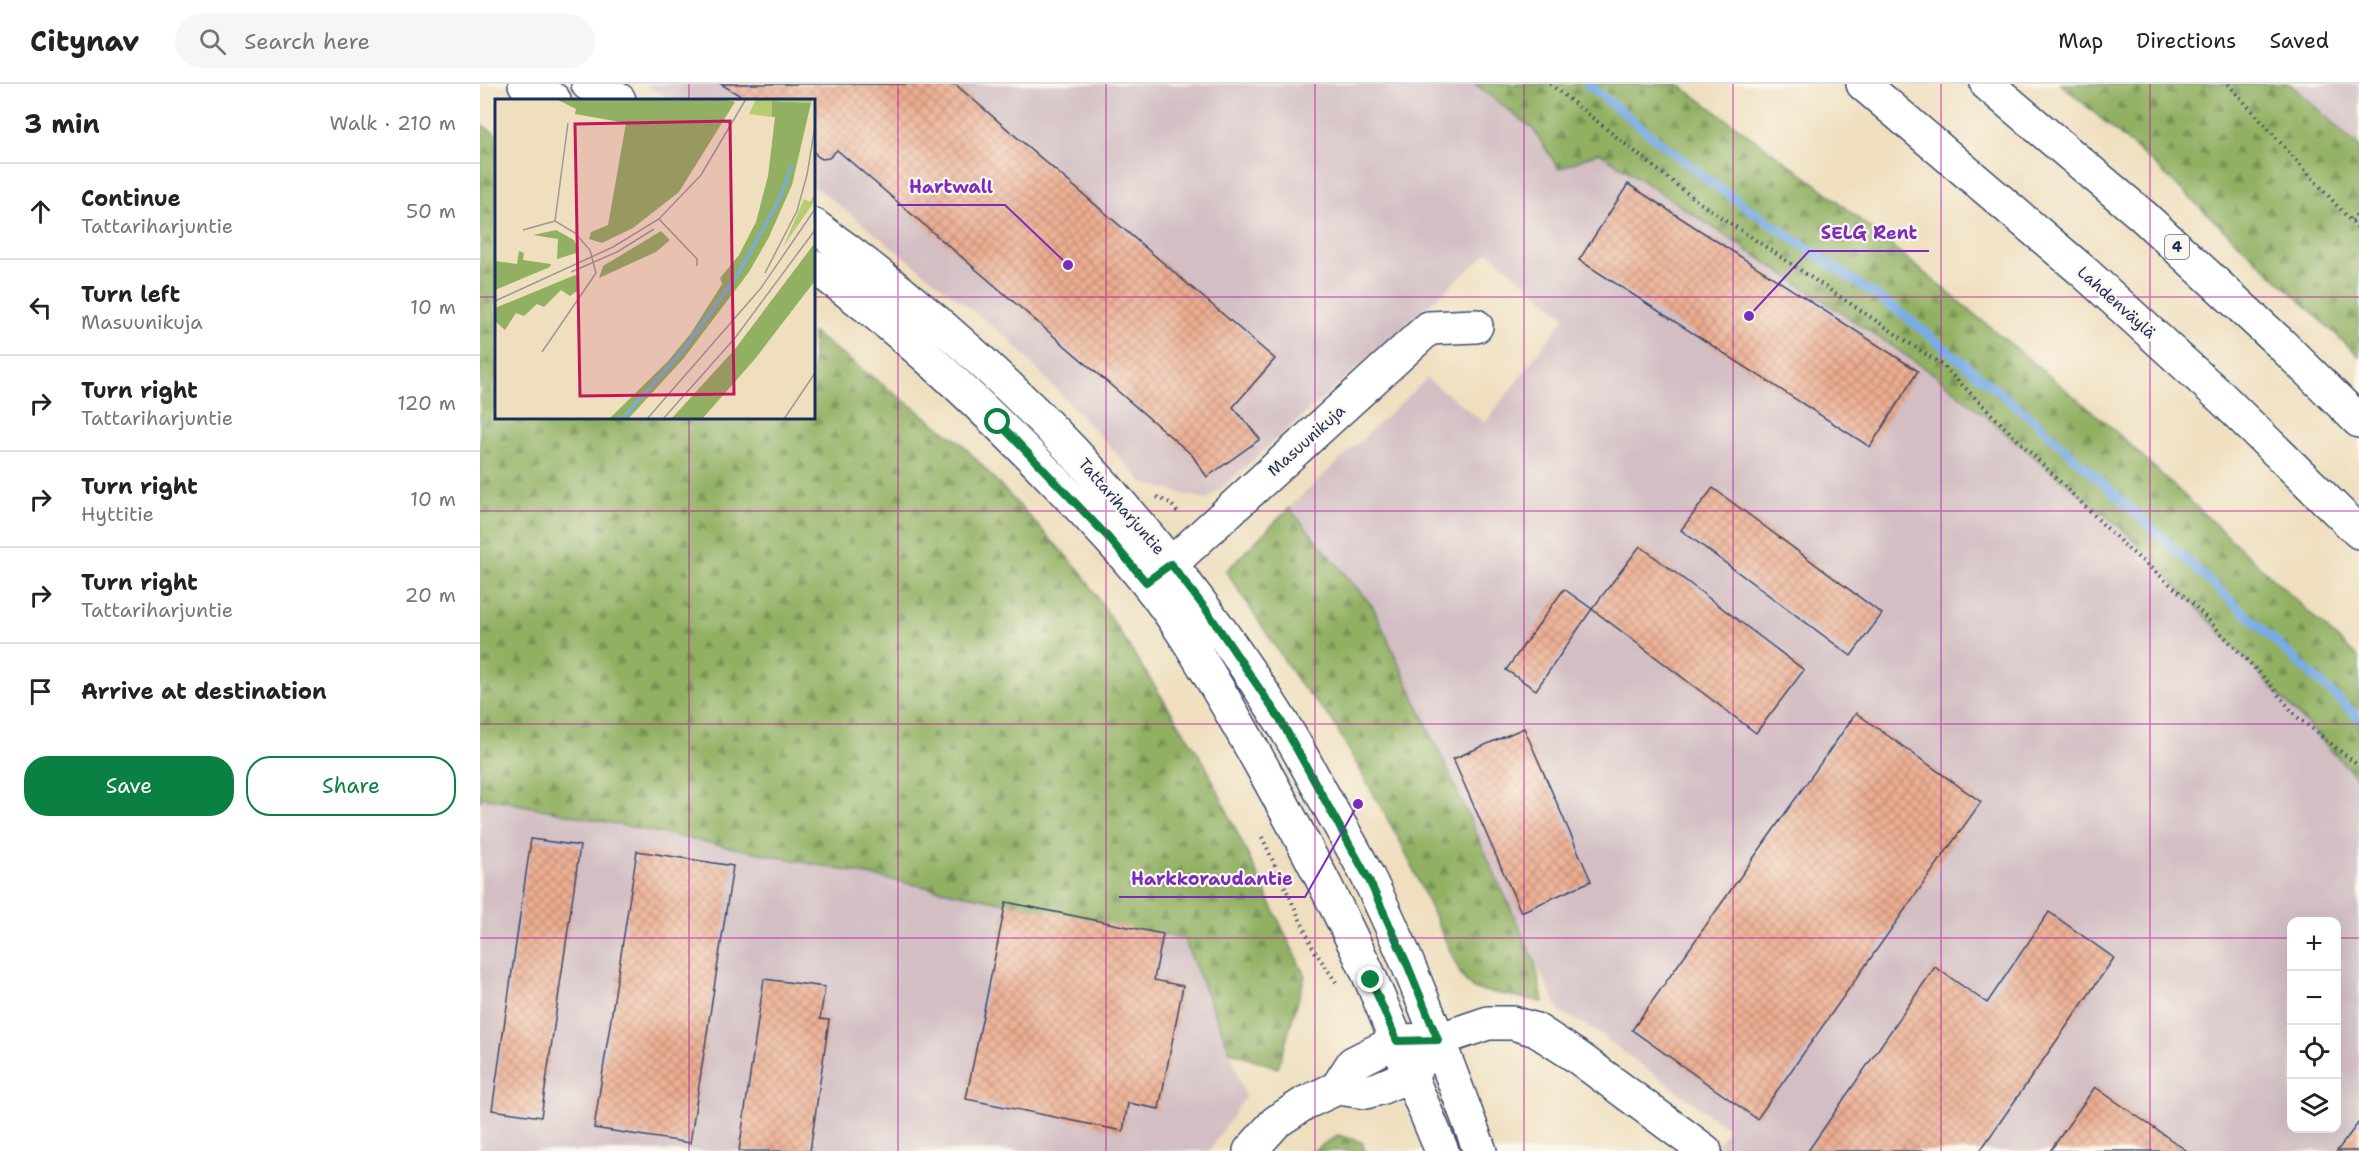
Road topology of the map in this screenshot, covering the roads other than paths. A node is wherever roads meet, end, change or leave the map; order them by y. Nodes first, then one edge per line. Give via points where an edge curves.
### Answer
1 (525, 84) edge
2 (588, 84) edge
3 (1863, 84) edge
4 (1987, 84) edge
5 (552, 99) edge
6 (617, 99) edge
7 (814, 226) edge
8 (814, 267) edge
9 (1476, 326) dead end
10 (2359, 421) edge
11 (2359, 532) edge
12 (1159, 573) junction
13 (1438, 1040) junction
14 (1397, 1041) junction
15 (1410, 1075) junction
16 (1337, 1088) junction
17 (1250, 1151) edge
18 (1442, 1151) edge
19 (1480, 1151) edge
20 (1705, 1151) edge

1 - 5 main road
2 - 6 main road
3 - 11 main road, Lahdenväylä via 2084,272 2222,398
4 - 10 main road, 4 via 2143,216
7 - 12 main road, Tattariharjuntie via 963,342 1062,438 1129,511
8 - 12 main road, Tattariharjuntie via 923,352 998,422 1107,536
9 - 12 main road, Masuunikuja via 1429,328
12 - 13 main road, Tattariharjuntie via 1207,611 1280,719 1369,880
12 - 14 main road, Tattariharjuntie via 1181,630 1251,747 1335,903
13 - 14 main road
13 - 15 main road
13 - 19 main road, Tattariharjuntie
13 - 20 main road via 1488,1023 1513,1023 1536,1030
14 - 15 main road, Tattariharjuntie
14 - 16 main road via 1353,1063
15 - 16 main road via 1366,1092
15 - 18 main road, Tattariharjuntie
16 - 17 main road via 1276,1122

